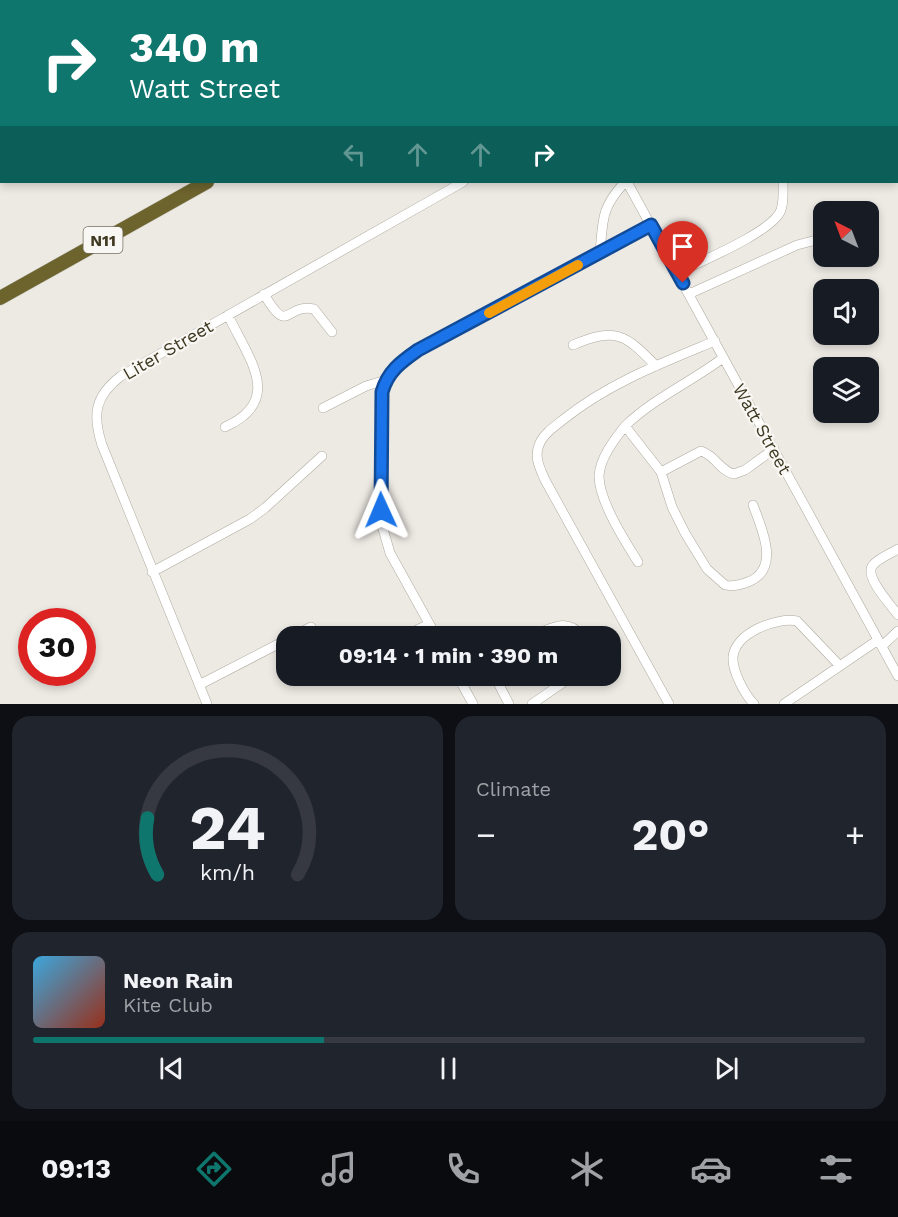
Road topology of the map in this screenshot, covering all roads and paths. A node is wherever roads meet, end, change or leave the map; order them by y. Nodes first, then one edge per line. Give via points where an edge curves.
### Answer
1 (205, 183) edge
2 (461, 183) edge
3 (625, 183) edge
4 (627, 183) edge
5 (783, 183) edge
6 (651, 225) junction
7 (813, 241) edge
8 (600, 253) junction
9 (677, 273) junction
10 (264, 294) junction
11 (688, 294) junction
12 (0, 298) edge
13 (228, 315) junction
14 (332, 332) dead end
15 (714, 341) junction
16 (573, 345) dead end
17 (723, 358) junction
18 (656, 366) junction
19 (386, 380) junction
20 (322, 408) dead end
21 (625, 426) junction
22 (225, 427) dead end
23 (774, 449) junction
24 (322, 456) dead end
25 (661, 472) junction
26 (753, 505) dead end
27 (898, 549) edge
28 (638, 562) dead end
29 (152, 572) junction
30 (898, 615) edge
31 (429, 624) joint
32 (425, 626) edge
33 (898, 630) edge
34 (880, 643) junction
35 (276, 645) edge
36 (894, 658) edge
37 (839, 665) junction
38 (898, 676) edge
39 (199, 686) junction
40 (463, 686) edge
41 (500, 686) edge
42 (558, 686) edge
43 (207, 704) edge
44 (473, 704) edge
45 (509, 704) edge
46 (532, 704) edge
47 (669, 704) edge
48 (754, 704) edge
49 (784, 704) edge

1 - 12 highway, N11
2 - 10 street, Liter Street
3 - 8 street via 605,207
4 - 6 street, Watt Street
5 - 9 street via 781,210 766,228
6 - 8 street
6 - 9 street, Watt Street
7 - 11 street
8 - 19 street via 418,350
9 - 11 street, Watt Street
10 - 13 street, Liter Street
10 - 14 street via 280,316 314,309
11 - 15 street, Watt Street
13 - 22 street via 253,369 259,392 252,410
13 - 29 street, Liter Street via 122,376 106,390 98,404 99,434
15 - 17 street, Watt Street
15 - 18 street
16 - 18 street via 592,337 624,337
17 - 21 street via 647,407
17 - 23 street, Watt Street
18 - 47 street via 571,413 539,442 536,459
19 - 20 street
19 - 31 street via 381,408 381,522 390,553
21 - 25 street
21 - 28 street via 605,457 599,478 609,510
23 - 25 street via 734,474 701,452
23 - 34 street, Watt Street
24 - 29 street via 250,519
25 - 26 street via 685,533 707,569 724,585 741,585 755,579 766,567 763,536
27 - 30 street via 870,569 876,586
29 - 39 street, Liter Street
31 - 32 street
33 - 34 street
34 - 36 street, Watt Street
34 - 37 street
35 - 39 street
36 - 38 street, Watt Street
37 - 48 street via 797,621 776,620 766,624 744,638 733,658
37 - 49 street
39 - 43 street, Liter Street
40 - 44 street
41 - 45 street
42 - 46 street

